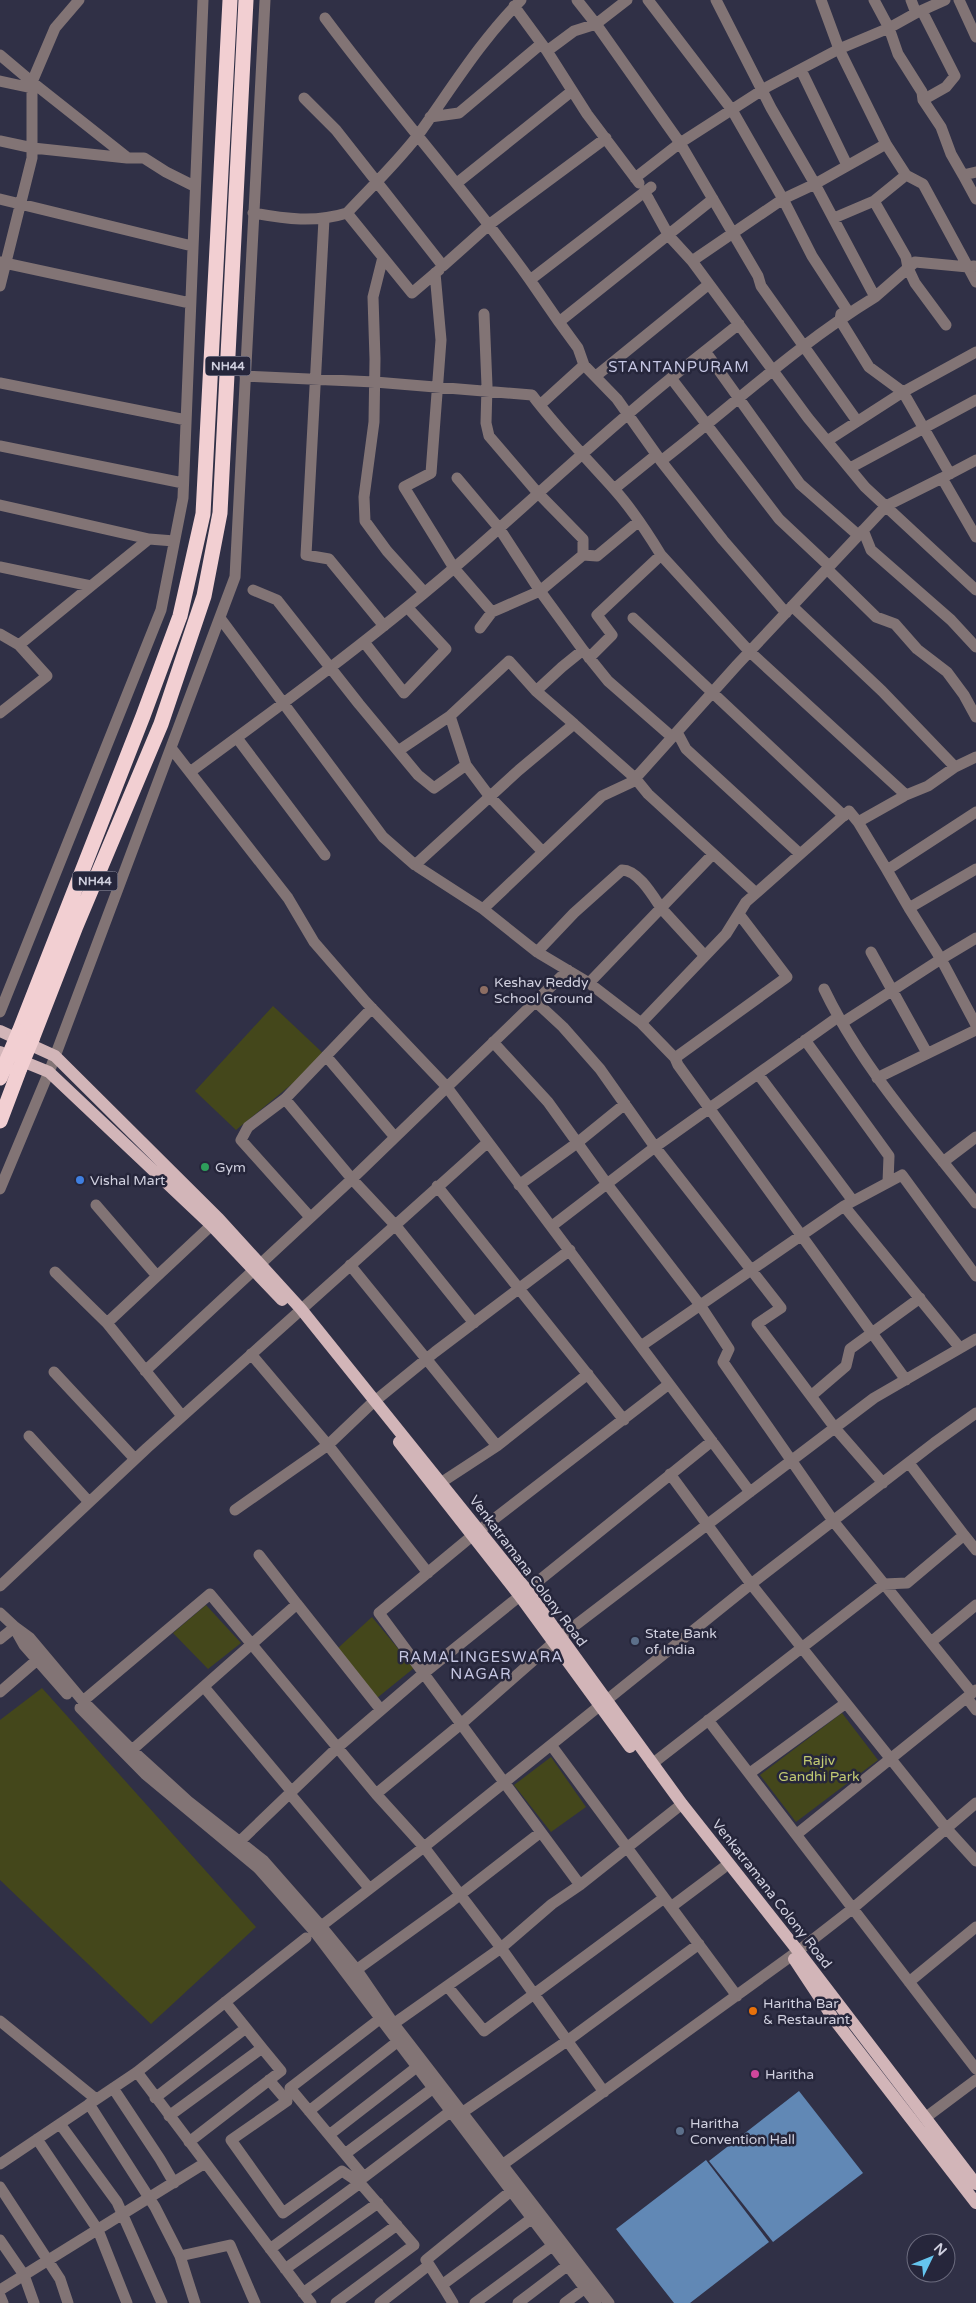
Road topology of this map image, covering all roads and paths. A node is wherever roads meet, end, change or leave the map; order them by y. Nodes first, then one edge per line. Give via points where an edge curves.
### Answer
1 (79, 0) edge
2 (203, 0) edge
3 (230, 0) edge
4 (246, 0) edge
5 (265, 0) edge
6 (577, 0) edge
7 (627, 0) edge
8 (648, 0) edge
9 (716, 0) edge
10 (821, 0) edge
11 (874, 0) edge
12 (911, 0) edge
13 (945, 0) edge
14 (959, 0) edge
15 (518, 3) edge
16 (919, 12) junction
17 (325, 18) dead end
18 (596, 24) junction
19 (889, 28) junction
20 (976, 37) edge
21 (544, 48) junction
22 (839, 49) junction
23 (0, 55) edge
24 (800, 70) junction
25 (0, 81) edge
26 (32, 85) junction
27 (762, 90) junction
28 (572, 91) junction
29 (304, 98) dead end
30 (923, 100) junction
31 (732, 110) junction
32 (430, 117) junction
33 (418, 135) junction
34 (606, 138) junction
35 (0, 141) edge
36 (680, 143) junction
37 (886, 144) junction
38 (32, 148) junction
39 (128, 158) junction
40 (847, 165) junction
41 (976, 172) edge
42 (906, 175) junction
43 (963, 175) junction
44 (635, 178) junction
45 (377, 180) junction
46 (456, 183) junction
47 (815, 184) junction
48 (194, 186) junction
49 (647, 192) junction
50 (713, 199) junction
51 (783, 199) junction
52 (0, 200) edge
53 (976, 200) edge
54 (874, 201) junction
55 (20, 203) junction
56 (219, 210) junction
57 (236, 211) junction
58 (347, 213) junction
59 (253, 214) junction
60 (834, 218) junction
61 (324, 219) junction
62 (490, 224) junction
63 (733, 232) junction
64 (668, 235) junction
65 (192, 246) junction
66 (383, 257) junction
67 (692, 261) junction
68 (3, 262) edge
69 (972, 266) edge
70 (908, 268) junction
71 (439, 270) junction
72 (530, 280) junction
73 (976, 282) edge
74 (708, 284) junction
75 (0, 286) edge
76 (875, 297) junction
77 (190, 303) junction
78 (484, 314) dead end
79 (845, 316) junction
80 (559, 322) junction
81 (739, 324) junction
82 (946, 325) dead end
83 (803, 347) junction
84 (705, 351) junction
85 (976, 352) edge
86 (584, 365) junction
87 (774, 369) junction
88 (245, 376) junction
89 (596, 376) junction
90 (671, 378) junction
91 (315, 379) junction
92 (375, 382) junction
93 (0, 383) edge
94 (437, 388) junction
95 (486, 392) junction
96 (903, 392) junction
97 (739, 398) junction
98 (976, 400) edge
99 (540, 405) junction
100 (627, 414) junction
101 (186, 420) junction
102 (857, 421) junction
103 (707, 425) junction
104 (924, 428) junction
105 (827, 440) junction
106 (0, 446) edge
107 (581, 454) junction
108 (658, 458) junction
109 (976, 460) edge
110 (850, 468) junction
111 (946, 476) junction
112 (457, 478) dead end
113 (183, 482) junction
114 (614, 489) junction
115 (537, 492) junction
116 (0, 505) edge
117 (886, 506) junction
118 (639, 521) junction
119 (499, 528) junction
120 (861, 532) junction
121 (149, 538) junction
122 (976, 538) edge
123 (174, 541) junction
124 (583, 555) junction
125 (661, 555) junction
126 (0, 567) edge
127 (828, 567) junction
128 (454, 568) junction
129 (91, 586) junction
130 (253, 590) dead end
131 (976, 590) edge
132 (540, 591) junction
133 (424, 592) junction
134 (407, 607) junction
135 (789, 609) junction
136 (492, 612) junction
137 (220, 618) junction
138 (633, 618) dead end
139 (384, 626) junction
140 (480, 628) dead end
141 (0, 634) edge
142 (364, 642) junction
143 (19, 645) junction
144 (976, 646) edge
145 (750, 651) junction
146 (586, 654) junction
147 (332, 668) junction
148 (536, 691) junction
149 (713, 692) junction
150 (285, 703) junction
151 (0, 713) edge
152 (450, 716) junction
153 (976, 717) edge
154 (574, 724) junction
155 (674, 734) junction
156 (237, 738) junction
157 (171, 748) junction
158 (398, 751) junction
159 (976, 756) edge
160 (466, 765) junction
161 (955, 767) junction
162 (190, 772) junction
163 (636, 778) junction
164 (906, 795) junction
165 (490, 797) junction
166 (976, 812) edge
167 (844, 816) junction
168 (858, 822) junction
169 (543, 852) junction
170 (714, 854) junction
171 (799, 854) junction
172 (325, 855) dead end
173 (414, 865) junction
174 (976, 869) edge
175 (886, 870) junction
176 (756, 893) junction
177 (661, 908) junction
178 (909, 908) junction
179 (483, 909) junction
180 (738, 914) junction
181 (976, 938) edge
182 (537, 952) junction
183 (871, 952) dead end
184 (705, 956) junction
185 (940, 959) junction
186 (568, 970) junction
187 (589, 983) junction
188 (824, 989) dead end
189 (892, 991) junction
190 (535, 1001) junction
191 (372, 1008) junction
192 (0, 1012) edge
193 (840, 1020) junction
194 (641, 1023) junction
195 (976, 1025) edge
196 (976, 1030) edge
197 (0, 1031) edge
198 (25, 1036) junction
199 (805, 1040) junction
200 (493, 1042) junction
201 (927, 1053) junction
202 (4, 1055) edge
203 (55, 1056) junction
204 (326, 1056) junction
205 (675, 1058) junction
206 (49, 1072) junction
207 (758, 1074) junction
208 (0, 1078) edge
209 (877, 1078) junction
210 (446, 1086) junction
211 (285, 1099) junction
212 (625, 1104) junction
213 (710, 1108) junction
214 (0, 1121) edge
215 (394, 1136) junction
216 (976, 1137) edge
217 (488, 1142) junction
218 (577, 1143) junction
219 (655, 1147) junction
220 (943, 1162) junction
221 (352, 1179) junction
222 (888, 1182) junction
223 (607, 1184) junction
224 (519, 1185) junction
225 (437, 1186) junction
226 (0, 1189) edge
227 (975, 1198) edge
228 (848, 1204) junction
229 (96, 1205) dead end
230 (310, 1217) junction
231 (215, 1222) junction
232 (396, 1226) junction
233 (552, 1226) junction
234 (802, 1235) junction
235 (570, 1250) junction
236 (350, 1265) junction
237 (257, 1266) junction
238 (751, 1269) junction
239 (55, 1272) dead end
240 (157, 1276) junction
241 (976, 1276) edge
242 (520, 1288) junction
243 (920, 1298) junction
244 (700, 1305) junction
245 (298, 1312) junction
246 (107, 1323) junction
247 (474, 1323) junction
248 (872, 1332) junction
249 (976, 1339) edge
250 (641, 1346) junction
251 (960, 1348) junction
252 (251, 1354) junction
253 (428, 1358) junction
254 (146, 1371) junction
255 (54, 1372) dead end
256 (588, 1374) junction
257 (906, 1380) junction
258 (669, 1384) junction
259 (811, 1396) junction
260 (373, 1403) junction
261 (976, 1413) edge
262 (182, 1416) junction
263 (624, 1420) junction
264 (835, 1428) junction
265 (29, 1436) dead end
266 (712, 1441) junction
267 (328, 1445) junction
268 (497, 1446) junction
269 (135, 1459) junction
270 (791, 1461) junction
271 (909, 1463) junction
272 (670, 1474) junction
273 (442, 1482) junction
274 (883, 1483) junction
275 (750, 1492) junction
276 (89, 1502) junction
277 (235, 1510) dead end
278 (834, 1522) junction
279 (707, 1525) junction
280 (476, 1534) junction
281 (971, 1541) edge
282 (259, 1555) dead end
283 (428, 1573) junction
284 (751, 1584) junction
285 (884, 1584) junction
286 (0, 1586) edge
287 (523, 1592) junction
288 (297, 1604) junction
289 (976, 1605) edge
290 (0, 1613) edge
291 (14, 1627) junction
292 (0, 1639) edge
293 (556, 1640) junction
294 (931, 1642) junction
295 (253, 1644) junction
296 (802, 1649) junction
297 (37, 1660) junction
298 (423, 1674) junction
299 (204, 1687) junction
300 (0, 1692) edge
301 (972, 1694) edge
302 (83, 1701) junction
303 (602, 1702) junction
304 (846, 1703) junction
305 (381, 1710) junction
306 (976, 1710) edge
307 (708, 1720) junction
308 (461, 1724) junction
309 (551, 1745) junction
310 (338, 1747) junction
311 (132, 1750) junction
312 (890, 1759) junction
313 (652, 1764) junction
314 (750, 1773) junction
315 (504, 1782) junction
316 (291, 1793) junction
317 (376, 1794) junction
318 (181, 1800) junction
319 (976, 1803) edge
320 (679, 1806) junction
321 (946, 1828) junction
322 (541, 1832) junction
323 (797, 1834) junction
324 (235, 1845) junction
325 (424, 1846) junction
326 (627, 1848) junction
327 (976, 1861) edge
328 (723, 1868) junction
329 (580, 1885) junction
330 (370, 1888) junction
331 (459, 1895) junction
332 (668, 1902) junction
333 (852, 1909) junction
334 (976, 1927) edge
335 (314, 1932) junction
336 (698, 1944) junction
337 (501, 1948) junction
338 (795, 1954) junction
339 (353, 1973) junction
340 (909, 1982) junction
341 (448, 1987) junction
342 (533, 1995) junction
343 (737, 1996) junction
344 (225, 2002) junction
345 (0, 2021) edge
346 (387, 2023) junction
347 (246, 2028) junction
348 (567, 2041) junction
349 (397, 2042) junction
350 (262, 2048) junction
351 (420, 2065) junction
352 (976, 2069) edge
353 (136, 2072) junction
354 (269, 2080) junction
355 (976, 2080) edge
356 (113, 2088) junction
357 (432, 2088) junction
358 (604, 2092) junction
359 (155, 2098) junction
360 (92, 2102) junction
361 (309, 2111) junction
362 (451, 2111) junction
363 (463, 2112) junction
364 (169, 2116) junction
365 (925, 2118) junction
366 (60, 2124) junction
367 (329, 2135) junction
368 (37, 2139) junction
369 (189, 2142) junction
370 (345, 2154) junction
371 (205, 2163) junction
372 (0, 2164) edge
373 (499, 2167) junction
374 (174, 2183) junction
375 (360, 2183) junction
376 (976, 2184) edge
377 (0, 2187) edge
378 (511, 2191) junction
379 (150, 2198) junction
380 (378, 2203) junction
381 (976, 2203) edge
382 (123, 2215) junction
383 (531, 2220) junction
384 (397, 2225) junction
385 (98, 2230) junction
386 (0, 2240) edge
387 (552, 2246) junction
388 (270, 2249) junction
389 (180, 2256) junction
390 (48, 2260) junction
391 (429, 2265) junction
392 (568, 2265) junction
393 (285, 2269) junction
394 (24, 2275) junction
395 (442, 2285) junction
396 (585, 2288) junction
397 (0, 2290) edge
398 (303, 2294) junction
399 (0, 2296) edge
400 (3, 2303) edge
401 (34, 2303) edge
402 (68, 2303) edge
403 (127, 2303) edge
404 (162, 2303) edge
405 (195, 2303) edge
406 (255, 2303) edge
407 (311, 2303) edge
408 (336, 2303) edge
409 (380, 2303) edge
410 (452, 2303) edge
411 (476, 2303) edge
412 (518, 2303) edge
413 (565, 2303) edge
414 (596, 2303) edge
415 (609, 2303) edge

1 - 26 street via 55,28
2 - 48 street
3 - 56 highway, NH44
4 - 57 highway, NH44
5 - 59 street
6 - 18 street
7 - 18 street
8 - 31 street
9 - 27 street
10 - 22 street
11 - 19 street
12 - 16 street
13 - 16 street
14 - 20 street
15 - 21 street
15 - 32 street via 456,79
16 - 19 street
16 - 30 street via 955,76 946,87
17 - 33 street
18 - 21 street
18 - 36 street
19 - 22 street
19 - 30 street via 898,54 922,92
21 - 28 street
21 - 32 street via 459,113
22 - 24 street
22 - 37 street
23 - 26 street
24 - 27 street
24 - 40 street
25 - 26 street
26 - 38 street
26 - 39 street
27 - 31 street
27 - 47 street
28 - 34 street
28 - 46 street
29 - 45 street via 336,130
30 - 43 street via 941,127
31 - 36 street
31 - 51 street
32 - 33 street
33 - 45 street
33 - 46 street
34 - 44 street
34 - 62 street
35 - 38 street
36 - 44 street
36 - 50 street
37 - 40 street
37 - 42 street
38 - 39 street
38 - 55 street
39 - 48 street via 144,158
40 - 47 street
41 - 43 street
42 - 54 street
42 - 69 street via 922,184
43 - 53 street
44 - 49 street
45 - 58 street
45 - 71 street
46 - 62 street
47 - 51 street
47 - 60 street
48 - 65 street
49 - 64 street
49 - 72 street
50 - 63 street
50 - 64 street
51 - 63 street
51 - 79 street via 812,256 840,300
52 - 55 street
54 - 60 street
54 - 70 street via 906,257
55 - 65 street
55 - 68 street
56 - 57 street
56 - 198 highway, NH44 via 203,514 180,616
57 - 198 highway, NH44 via 220,513 204,596 161,724 76,926
58 - 61 street
58 - 66 street
59 - 61 street via 293,220
59 - 88 street
60 - 76 street
61 - 91 street
62 - 71 street
62 - 72 street
63 - 67 street
63 - 83 street via 762,286
64 - 67 street
64 - 80 street
65 - 77 street
66 - 71 street via 412,293
66 - 92 street via 373,297
67 - 74 street
68 - 75 street
68 - 77 street
69 - 70 street via 914,262
69 - 73 street
70 - 76 street
70 - 82 street
71 - 94 street via 441,340
72 - 80 street
74 - 81 street
74 - 89 street
76 - 79 street
77 - 101 street
78 - 95 street
79 - 83 street
79 - 96 street via 869,367
80 - 86 street via 578,348
81 - 84 street
81 - 87 street
83 - 87 street
83 - 102 street
84 - 90 street
84 - 97 street
85 - 96 street
86 - 89 street
86 - 99 street
87 - 97 street
87 - 105 street
88 - 91 street
88 - 137 street via 235,577
89 - 100 street
90 - 100 street
90 - 103 street
91 - 92 street
91 - 139 street via 306,555 329,559
92 - 94 street
92 - 133 street via 374,422 364,497 365,521
93 - 101 street
94 - 95 street
94 - 128 street via 431,474 404,488
95 - 99 street via 532,395
95 - 115 street via 489,436
96 - 102 street
96 - 104 street
97 - 103 street
97 - 120 street via 800,484
98 - 104 street
99 - 107 street
100 - 107 street
100 - 108 street
101 - 113 street
102 - 105 street
103 - 108 street
103 - 127 street via 779,519
104 - 110 street
104 - 111 street
105 - 110 street
106 - 113 street
107 - 114 street
107 - 115 street
108 - 114 street
108 - 135 street via 723,540
109 - 111 street
110 - 117 street
111 - 117 street
111 - 122 street
112 - 119 street
113 - 123 street
114 - 118 street
115 - 119 street
115 - 124 street via 583,539
116 - 121 street
117 - 120 street
117 - 131 street
118 - 124 street via 596,556
118 - 125 street
119 - 128 street
119 - 132 street
120 - 127 street
120 - 144 street via 871,550
121 - 123 street
121 - 129 street
123 - 192 street via 161,610
124 - 132 street
125 - 145 street
125 - 146 street via 597,615 612,635
126 - 129 street
127 - 135 street
127 - 153 street via 876,617 895,624 917,649 946,672
128 - 133 street
128 - 136 street
129 - 143 street
130 - 147 street via 278,600
132 - 136 street
132 - 146 street
133 - 134 street
134 - 139 street
134 - 142 street via 446,649 404,693
135 - 145 street
135 - 161 street via 888,697
136 - 140 street
137 - 150 street
137 - 157 street
138 - 149 street
139 - 142 street
141 - 143 street
142 - 147 street
143 - 151 street via 46,676
145 - 149 street
145 - 164 street
146 - 148 street via 562,667
146 - 155 street via 608,681
147 - 150 street
147 - 158 street
148 - 152 street via 509,661
148 - 154 street
149 - 155 street
149 - 167 street
150 - 156 street
150 - 173 street via 383,837
152 - 158 street
152 - 160 street
154 - 163 street
154 - 165 street
155 - 163 street
155 - 171 street via 686,749
156 - 162 street
156 - 172 street
157 - 162 street
157 - 203 street
158 - 160 street via 434,788
159 - 161 street
160 - 165 street
161 - 164 street via 928,786
162 - 191 street via 288,898 314,942
163 - 169 street via 602,796
163 - 170 street via 648,794
164 - 168 street
165 - 169 street
165 - 173 street
166 - 175 street
167 - 168 street via 849,811
167 - 171 street
168 - 175 street
169 - 179 street
170 - 176 street
170 - 177 street
171 - 176 street
173 - 179 street
174 - 178 street
175 - 178 street
176 - 180 street
177 - 182 street via 634,875 622,870
177 - 184 street
177 - 187 street
178 - 185 street
179 - 182 street
180 - 184 street via 726,934
180 - 205 street via 787,977
181 - 185 street
182 - 186 street
183 - 189 street
184 - 194 street
185 - 189 street
185 - 195 street
186 - 187 street
186 - 190 street
187 - 194 street
188 - 193 street
189 - 193 street
189 - 201 street
190 - 200 street
190 - 212 street via 600,1069
191 - 204 street
191 - 210 street
193 - 199 street
193 - 209 street
194 - 205 street
196 - 201 street
197 - 203 main road, Venkatramana Colony Road
198 - 202 highway, NH44, bridge
198 - 214 highway, NH44, bridge via 20,1068
199 - 207 street
199 - 222 street via 889,1156
200 - 210 street
200 - 218 street via 548,1102
201 - 209 street
202 - 206 main road
202 - 208 highway, NH44
203 - 206 street
203 - 231 main road, Venkatramana Colony Road
204 - 211 street
204 - 215 street
205 - 213 street
206 - 226 street
206 - 231 main road
207 - 213 street
207 - 228 street
209 - 220 street
210 - 215 street
210 - 217 street
211 - 221 street
211 - 230 street via 248,1127 241,1140
212 - 218 street
212 - 219 street
213 - 219 street
213 - 234 street
215 - 221 street
216 - 220 street
217 - 224 street
217 - 225 street
218 - 223 street
218 - 224 street
219 - 223 street
219 - 238 street
220 - 227 street
221 - 230 street
221 - 232 street
222 - 228 street
222 - 241 street via 902,1175
223 - 233 street
223 - 244 street
224 - 233 street
225 - 232 street
225 - 242 street
228 - 234 street
228 - 243 street
229 - 240 street
230 - 237 street
231 - 237 main road, Venkatramana Colony Road
231 - 240 street
232 - 236 street
232 - 247 street
233 - 235 street
234 - 238 street
234 - 248 street
235 - 242 street
235 - 250 street
236 - 245 street
236 - 253 street
237 - 245 main road, Venkatramana Colony Road
237 - 254 street
238 - 244 street
238 - 259 street via 781,1308 757,1324
239 - 246 street
240 - 246 street
242 - 247 street
242 - 256 street
243 - 248 street
243 - 251 street
244 - 250 street
244 - 270 street via 729,1349 723,1362
245 - 252 street
245 - 260 main road, Venkatramana Colony Road
246 - 254 street
247 - 253 street
248 - 257 street
248 - 259 street via 850,1349 846,1366
249 - 251 street
250 - 258 street
251 - 257 street
252 - 262 street
252 - 267 street
253 - 260 street
253 - 268 street
254 - 262 street
255 - 269 street
256 - 263 street
256 - 268 street
257 - 264 street via 874,1398
258 - 263 street
258 - 266 street
259 - 264 street
260 - 267 street
260 - 273 main road, Venkatramana Colony Road
260 - 280 main road
261 - 271 street
262 - 269 street
263 - 280 street
264 - 270 street
264 - 274 street
265 - 276 street
266 - 272 street
266 - 275 street
267 - 277 street
267 - 283 street
268 - 273 street
269 - 276 street
270 - 275 street
270 - 278 street
271 - 274 street
271 - 281 street
272 - 279 street
272 - 287 street
273 - 280 main road, Venkatramana Colony Road
274 - 278 street
275 - 279 street
276 - 286 street
278 - 284 street
278 - 285 street
279 - 284 street
279 - 293 street
280 - 283 street
280 - 287 main road, Venkatramana Colony Road
281 - 285 street via 907,1583
282 - 288 street
283 - 298 street via 379,1613
284 - 296 street
284 - 303 street
285 - 294 street
285 - 296 street
287 - 293 main road, Venkatramana Colony Road
287 - 298 street
288 - 295 street
288 - 305 street
289 - 294 street
290 - 291 street
291 - 292 street
291 - 297 street
291 - 302 street via 30,1638
293 - 303 main road, Venkatramana Colony Road
293 - 308 street
294 - 301 street
295 - 299 street
295 - 302 street via 210,1594
295 - 310 street
296 - 304 street
296 - 307 street
297 - 300 street
297 - 318 street via 145,1774
298 - 305 street
298 - 308 street
299 - 311 street
299 - 316 street
301 - 306 street
301 - 312 street
302 - 311 street
303 - 309 street
303 - 313 main road, Venkatramana Colony Road
303 - 320 main road
304 - 312 street
304 - 314 street
305 - 310 street
307 - 313 street
307 - 314 street
308 - 315 street
308 - 317 street
309 - 315 street
309 - 326 street
310 - 316 street
310 - 317 street
311 - 318 street
312 - 321 street
312 - 323 street
313 - 320 main road, Venkatramana Colony Road
314 - 323 street
315 - 322 street
315 - 325 street
316 - 324 street
316 - 330 street
317 - 325 street
318 - 324 street
319 - 321 street
320 - 326 street
320 - 328 main road
320 - 338 main road, Venkatramana Colony Road
321 - 327 street
321 - 333 street
322 - 329 street
322 - 331 street
323 - 333 street
324 - 335 street via 263,1860 283,1890 307,1916
325 - 330 street
325 - 331 street
326 - 329 street
326 - 332 street
328 - 332 street
328 - 338 main road
329 - 337 street via 552,1904
330 - 335 street
331 - 337 street
331 - 339 street
332 - 336 street
332 - 342 street
333 - 338 street
333 - 340 street
334 - 340 street
335 - 339 street
335 - 344 street
336 - 343 street
336 - 348 street
337 - 341 street
337 - 342 street
338 - 343 street
338 - 365 main road, Venkatramana Colony Road
338 - 381 main road via 833,2018
339 - 346 street
340 - 352 street
341 - 342 street via 484,2031
341 - 346 street
342 - 348 street
343 - 358 street
344 - 347 street
344 - 353 street
345 - 360 street
346 - 349 street
346 - 351 street
346 - 361 street via 290,2088
347 - 350 street
347 - 359 street
348 - 358 street
348 - 363 street
349 - 351 street
349 - 361 street
350 - 354 street via 281,2071
350 - 364 street
351 - 357 street
351 - 363 street
351 - 367 street
353 - 356 street
353 - 359 street
354 - 369 street
354 - 375 street via 288,2101 231,2140 283,2213 342,2171
355 - 365 street
356 - 360 street
356 - 374 street
357 - 362 street
357 - 370 street
358 - 373 street
359 - 364 street
360 - 366 street
360 - 379 street
361 - 367 street
362 - 370 street via 364,2177
362 - 373 street
363 - 373 street
364 - 369 street
365 - 376 main road, Venkatramana Colony Road
366 - 368 street
366 - 382 street
367 - 370 street
368 - 372 street
368 - 385 street
369 - 371 street
371 - 374 street
371 - 388 street
373 - 378 street
373 - 415 street
374 - 379 street
375 - 380 street
375 - 388 street
377 - 390 street
378 - 383 street
378 - 391 street via 426,2260
379 - 382 street
379 - 389 street
380 - 384 street
380 - 393 street
382 - 385 street
382 - 404 street
383 - 387 street
383 - 395 street
384 - 398 street
384 - 408 street via 414,2245
385 - 390 street
385 - 403 street
386 - 394 street
387 - 392 street
387 - 411 street
388 - 393 street
389 - 405 street
389 - 406 street via 230,2245
390 - 394 street
390 - 402 street via 60,2279
391 - 395 street
391 - 409 street
392 - 396 street
392 - 412 street
393 - 398 street
394 - 397 street
394 - 401 street
395 - 410 street
396 - 413 street
396 - 414 street
398 - 407 street
399 - 400 street

